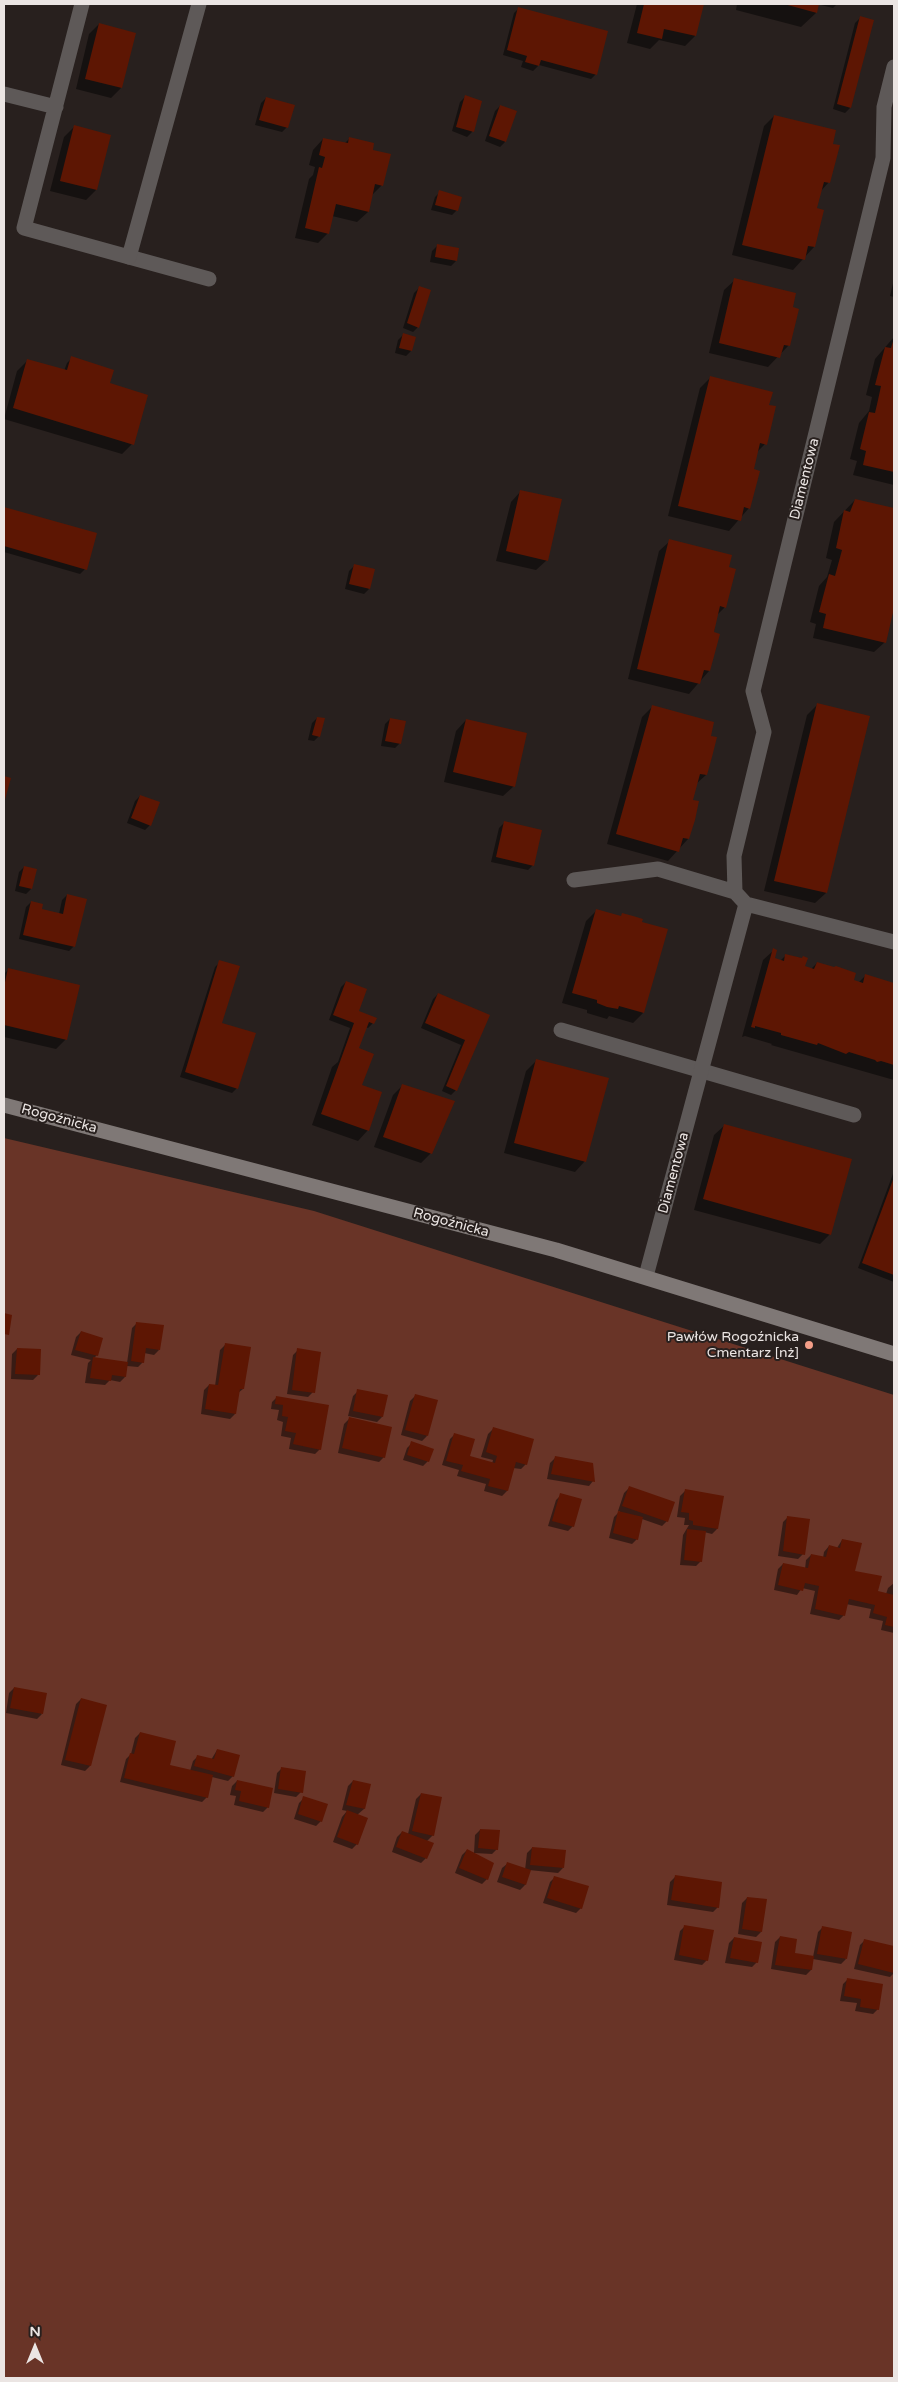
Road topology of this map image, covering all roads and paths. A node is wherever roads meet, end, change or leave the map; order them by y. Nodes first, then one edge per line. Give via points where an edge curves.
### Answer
1 (82, 4) edge
2 (199, 4) edge
3 (894, 67) edge
4 (4, 94) edge
5 (56, 107) junction
6 (129, 257) junction
7 (209, 279) dead end
8 (574, 880) dead end
9 (735, 892) junction
10 (746, 904) junction
11 (894, 942) edge
12 (561, 1030) dead end
13 (702, 1070) junction
14 (4, 1105) edge
15 (854, 1115) dead end
16 (646, 1276) junction
17 (894, 1354) edge

1 - 5 street
2 - 6 street
3 - 9 street, Diamentowa via 884,107 883,158 753,691 764,732 734,856
4 - 5 street
5 - 6 street via 24,228
6 - 7 street
8 - 9 street via 658,869
9 - 10 street
10 - 11 street
10 - 13 street, Diamentowa
12 - 13 street
13 - 15 street
13 - 16 street, Diamentowa
14 - 16 street, Rogoźnicka
16 - 17 street, Rogoźnicka

